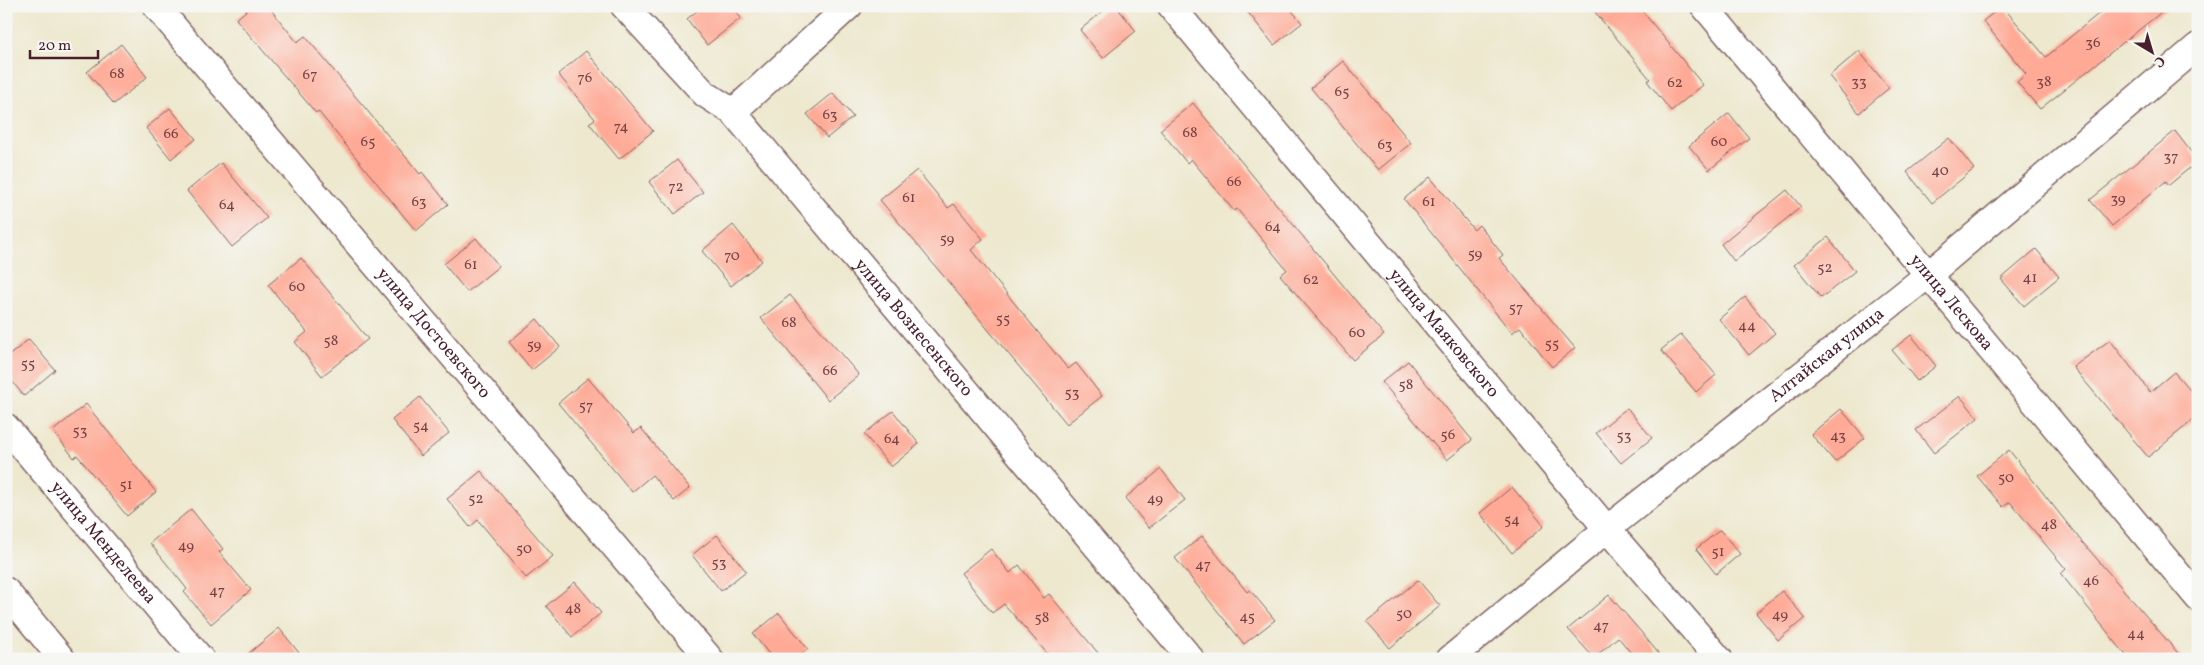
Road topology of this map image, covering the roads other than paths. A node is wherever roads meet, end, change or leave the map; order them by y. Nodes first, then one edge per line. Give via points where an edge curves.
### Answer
1 (156, 6) edge
2 (624, 6) edge
3 (849, 6) edge
4 (1171, 6) edge
5 (1704, 6) edge
6 (2198, 46) edge
7 (733, 112) junction
8 (1928, 275) junction
9 (6, 427) edge
10 (1607, 529) junction
11 (6, 591) edge
12 (2198, 598) edge
13 (62, 659) edge
14 (201, 659) edge
15 (710, 659) edge
16 (1191, 659) edge
17 (1450, 659) edge
18 (1719, 659) edge

1 - 15 street, улица Достоевского
2 - 7 street, улица Вознесенского via 706,94
3 - 7 street
4 - 10 street, улица Маяковского
5 - 8 street, улица Лескова
6 - 8 street, Алтайская улица
7 - 16 street, улица Вознесенского
8 - 10 street, Алтайская улица
8 - 12 street, улица Лескова
9 - 14 street, улица Менделеева
10 - 17 street, Алтайская улица
10 - 18 street, улица Маяковского
11 - 13 street

